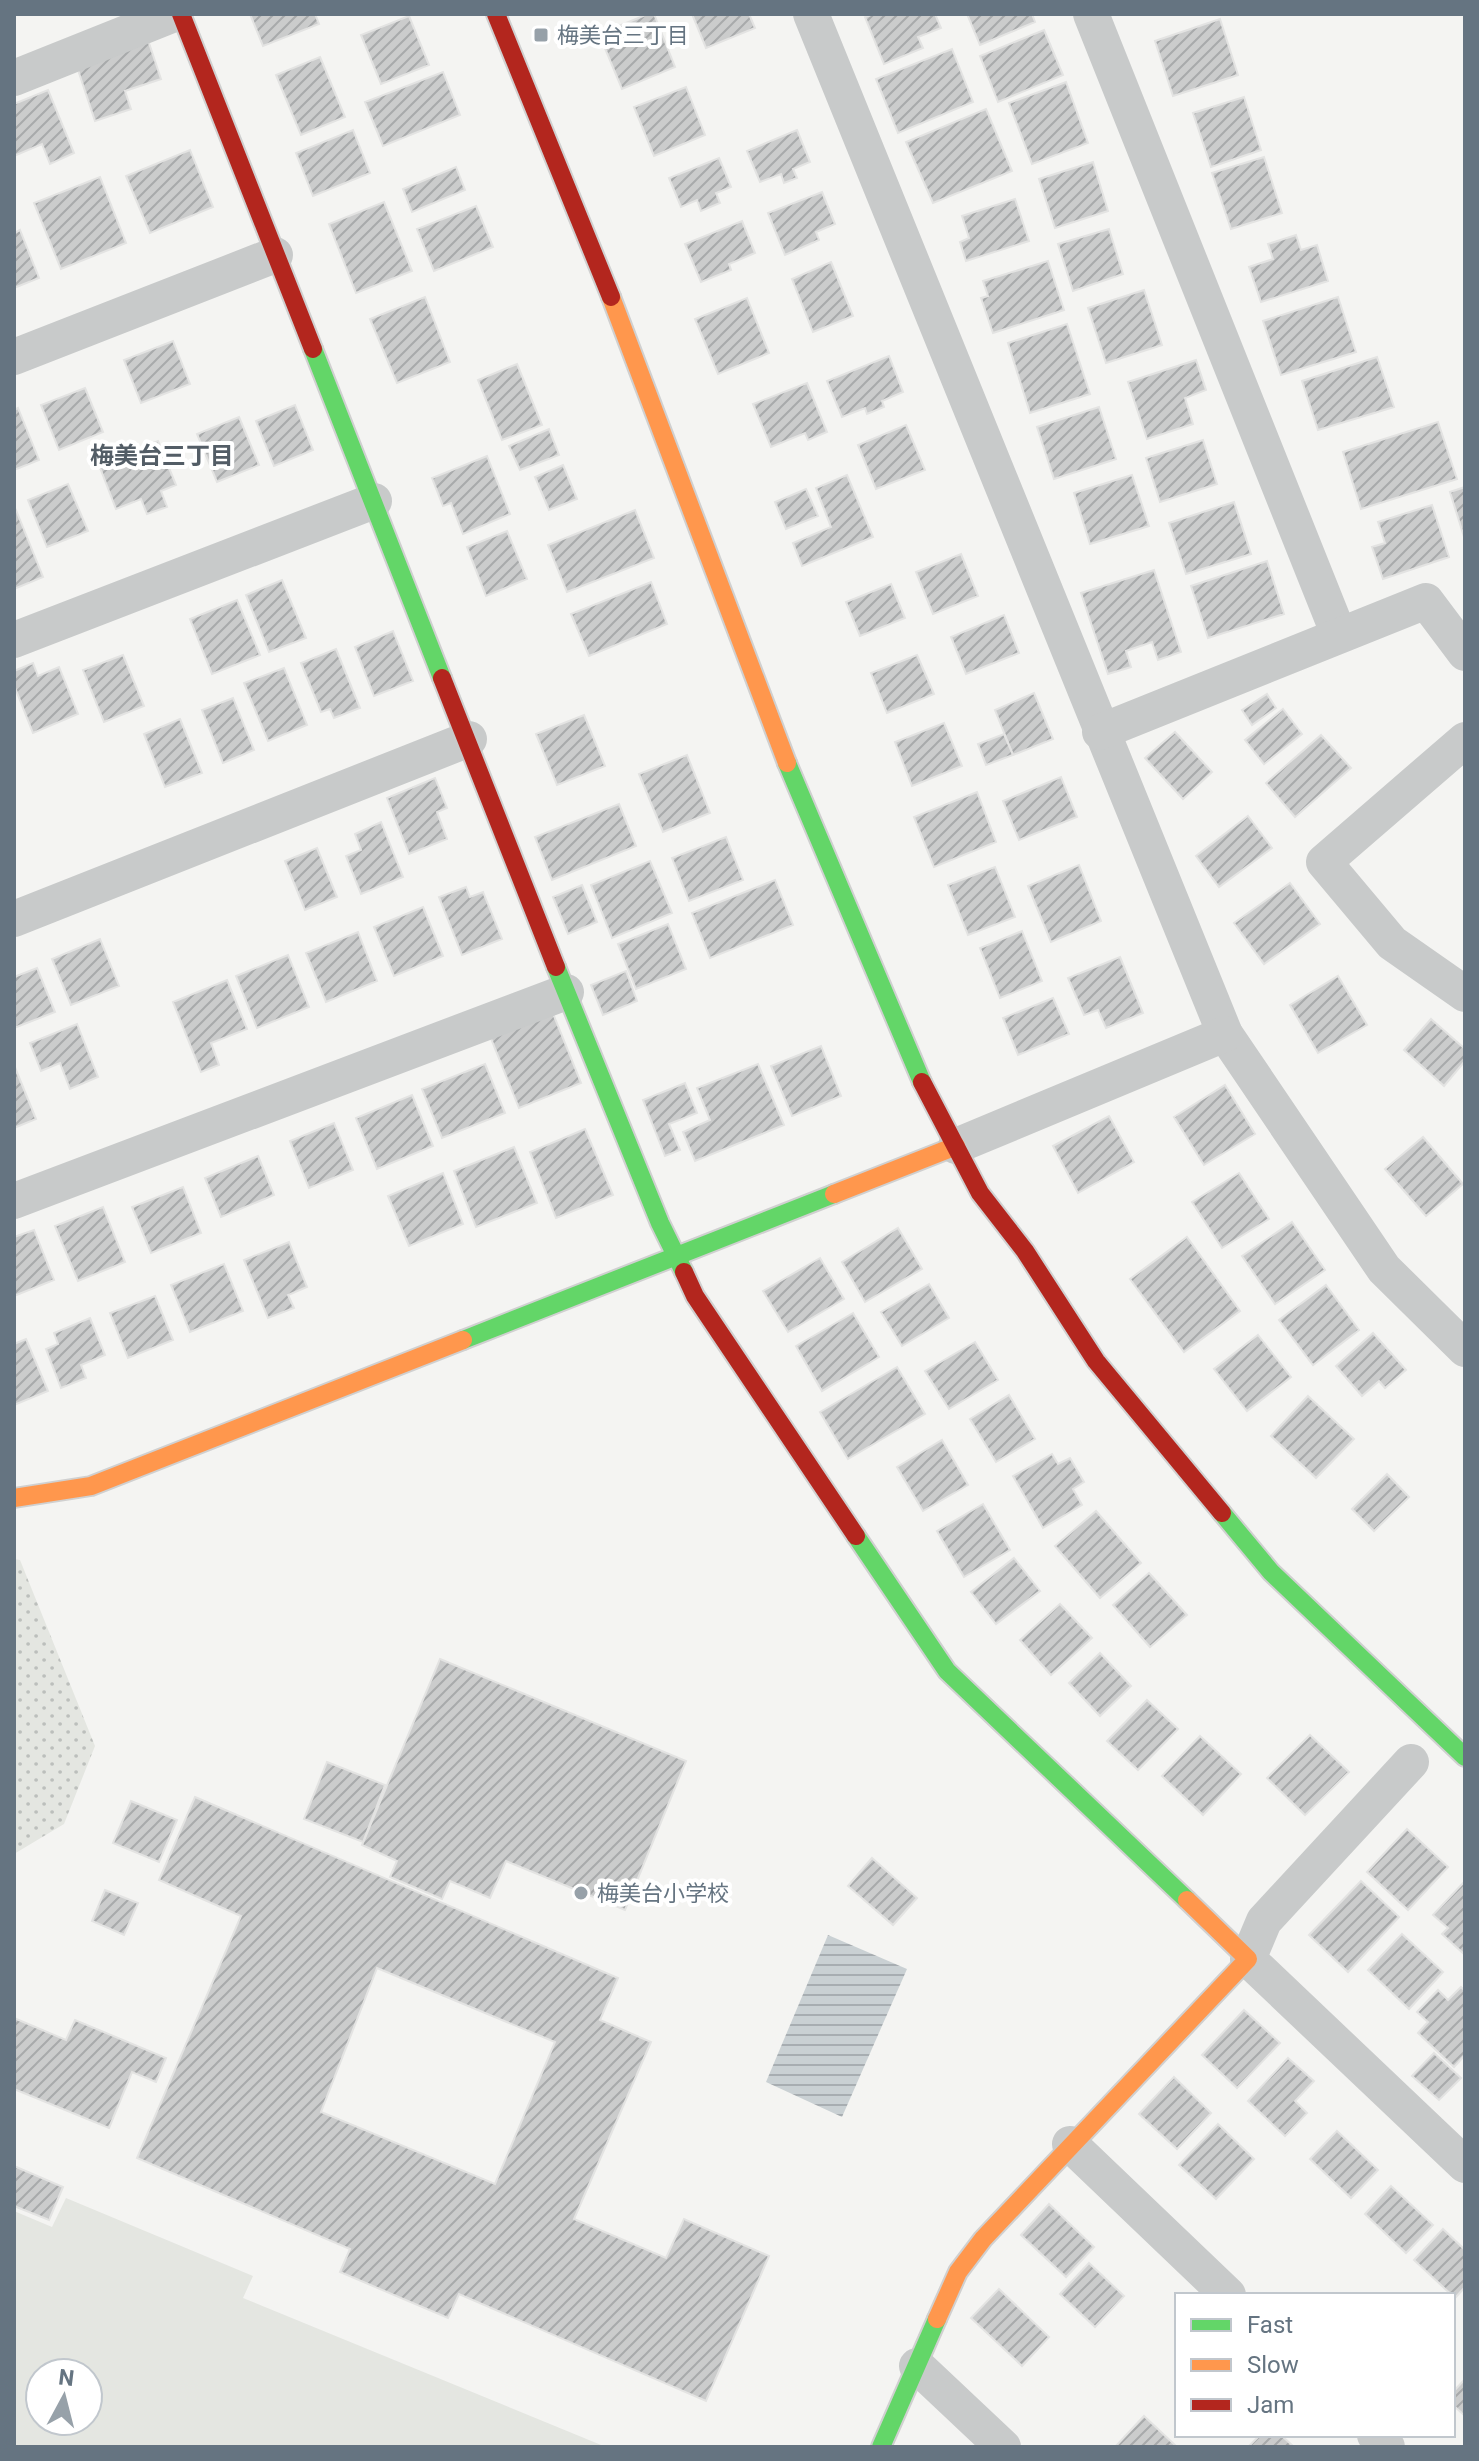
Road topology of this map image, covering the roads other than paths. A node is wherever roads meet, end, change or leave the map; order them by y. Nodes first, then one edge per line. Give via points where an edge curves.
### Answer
1 (174, 14) edge
2 (181, 14) edge
3 (496, 14) edge
4 (811, 14) edge
5 (1091, 14) edge
6 (14, 78) edge
7 (275, 255) junction
8 (14, 357) edge
9 (374, 501) junction
10 (1339, 635) junction
11 (14, 640) edge
12 (1465, 653) edge
13 (1100, 732) junction
14 (469, 739) junction
15 (1465, 740) edge
16 (14, 919) edge
17 (566, 992) junction
18 (1465, 994) edge
19 (1225, 1034) junction
20 (956, 1146) junction
21 (14, 1201) edge
22 (676, 1255) junction
23 (1465, 1349) edge
24 (14, 1498) edge
25 (1465, 1757) edge
26 (1411, 1762) dead end
27 (1248, 1959) junction
28 (1070, 2144) junction
29 (1465, 2165) edge
30 (1226, 2293) edge
31 (917, 2366) junction
32 (881, 2447) edge
33 (1003, 2447) edge

1 - 6 street
2 - 7 street
3 - 20 street via 614,305 786,760 925,1090
4 - 13 street via 1019,519
5 - 10 street
7 - 8 street
7 - 9 street
9 - 11 street
9 - 14 street
10 - 12 street via 1426,601
10 - 13 street
13 - 19 street
14 - 16 street
14 - 17 street
15 - 18 street via 1324,862 1392,943
17 - 21 street
17 - 22 street
19 - 20 street
19 - 23 street via 1384,1269
20 - 22 street
20 - 25 street via 980,1193 1025,1251 1096,1361 1161,1443 1271,1572
22 - 24 street via 91,1486
22 - 27 street via 695,1296 947,1671
26 - 27 street via 1264,1921
27 - 28 street
27 - 29 street
28 - 30 street
28 - 31 street via 958,2272
31 - 32 street
31 - 33 street

